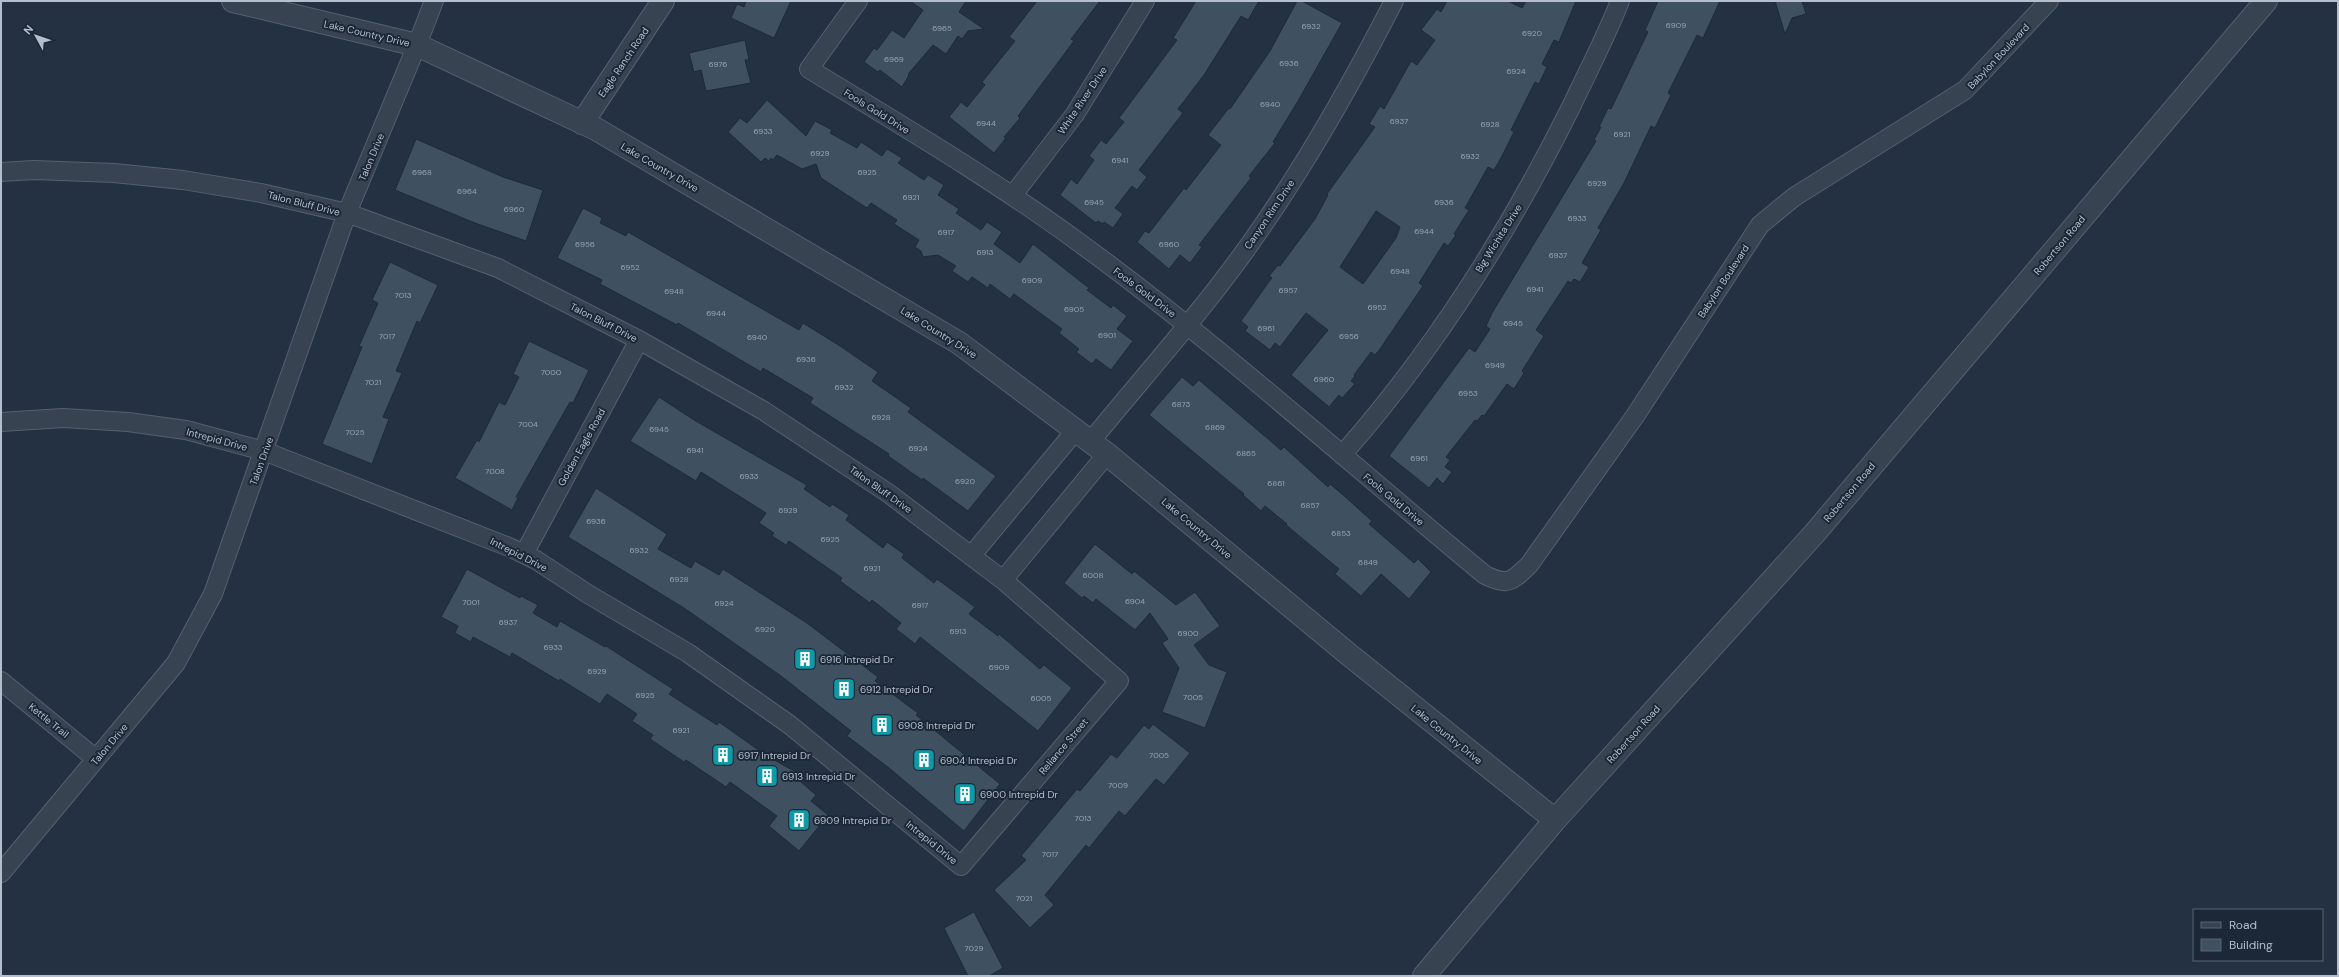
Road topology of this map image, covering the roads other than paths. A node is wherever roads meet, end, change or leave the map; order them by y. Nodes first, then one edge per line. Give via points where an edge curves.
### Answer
1 (233, 1) edge
2 (434, 1) edge
3 (663, 1) edge
4 (858, 1) edge
5 (1145, 1) edge
6 (1394, 1) edge
7 (1620, 1) edge
8 (2049, 1) edge
9 (2266, 1) edge
10 (418, 46) junction
11 (582, 123) junction
12 (1, 172) edge
13 (1013, 195) junction
14 (347, 214) junction
15 (1188, 325) junction
16 (639, 340) junction
17 (1, 422) edge
18 (1092, 442) junction
19 (264, 452) junction
20 (1342, 455) junction
21 (1455, 551) joint
22 (524, 554) junction
23 (971, 556) junction
24 (1003, 580) junction
25 (1, 681) edge
26 (1119, 681) joint
27 (96, 759) junction
28 (1554, 820) junction
29 (961, 866) joint
30 (1, 873) edge
31 (1424, 976) edge

1 - 10 street, Lake Country Drive
2 - 10 street, Talon Drive
3 - 11 street, Eagle Ranch Road
4 - 13 street, Fools Gold Drive via 809,69
5 - 13 street, White River Drive via 1075,114
6 - 15 street, Canyon Rim Drive via 1349,89 1261,229
7 - 20 street, Big Wichita Drive via 1553,142 1506,227 1434,339 1375,418
8 - 21 street, Babylon Boulevard via 1965,90 1794,197 1760,225 1635,416 1529,565 1513,580 1501,583 1485,575
9 - 28 street, Robertson Road via 1814,534
10 - 11 street, Lake Country Drive
10 - 14 street, Talon Drive
11 - 18 street, Lake Country Drive via 959,342
12 - 14 street, Talon Bluff Drive via 34,170 114,173 183,180 261,192
13 - 15 street, Fools Gold Drive
14 - 16 street, Talon Bluff Drive via 498,268
14 - 19 street, Talon Drive
15 - 18 street, Canyon Rim Drive
15 - 20 street, Fools Gold Drive
16 - 22 street, Golden Eagle Road
16 - 23 street, Talon Bluff Drive via 764,411 888,493
17 - 19 street, Intrepid Drive via 63,418 128,422 186,430
18 - 23 street
18 - 24 street
18 - 28 street, Lake Country Drive
19 - 22 street, Intrepid Drive
19 - 27 street, Talon Drive via 212,594 176,663
20 - 21 street, Fools Gold Drive
22 - 29 street, Intrepid Drive via 688,653 790,724
23 - 24 street, Talon Bluff Drive
24 - 26 street, Talon Bluff Drive
25 - 27 street, Kettle Trail
26 - 29 street, Reliance Street
27 - 30 street, Talon Drive
28 - 31 street, Robertson Road

